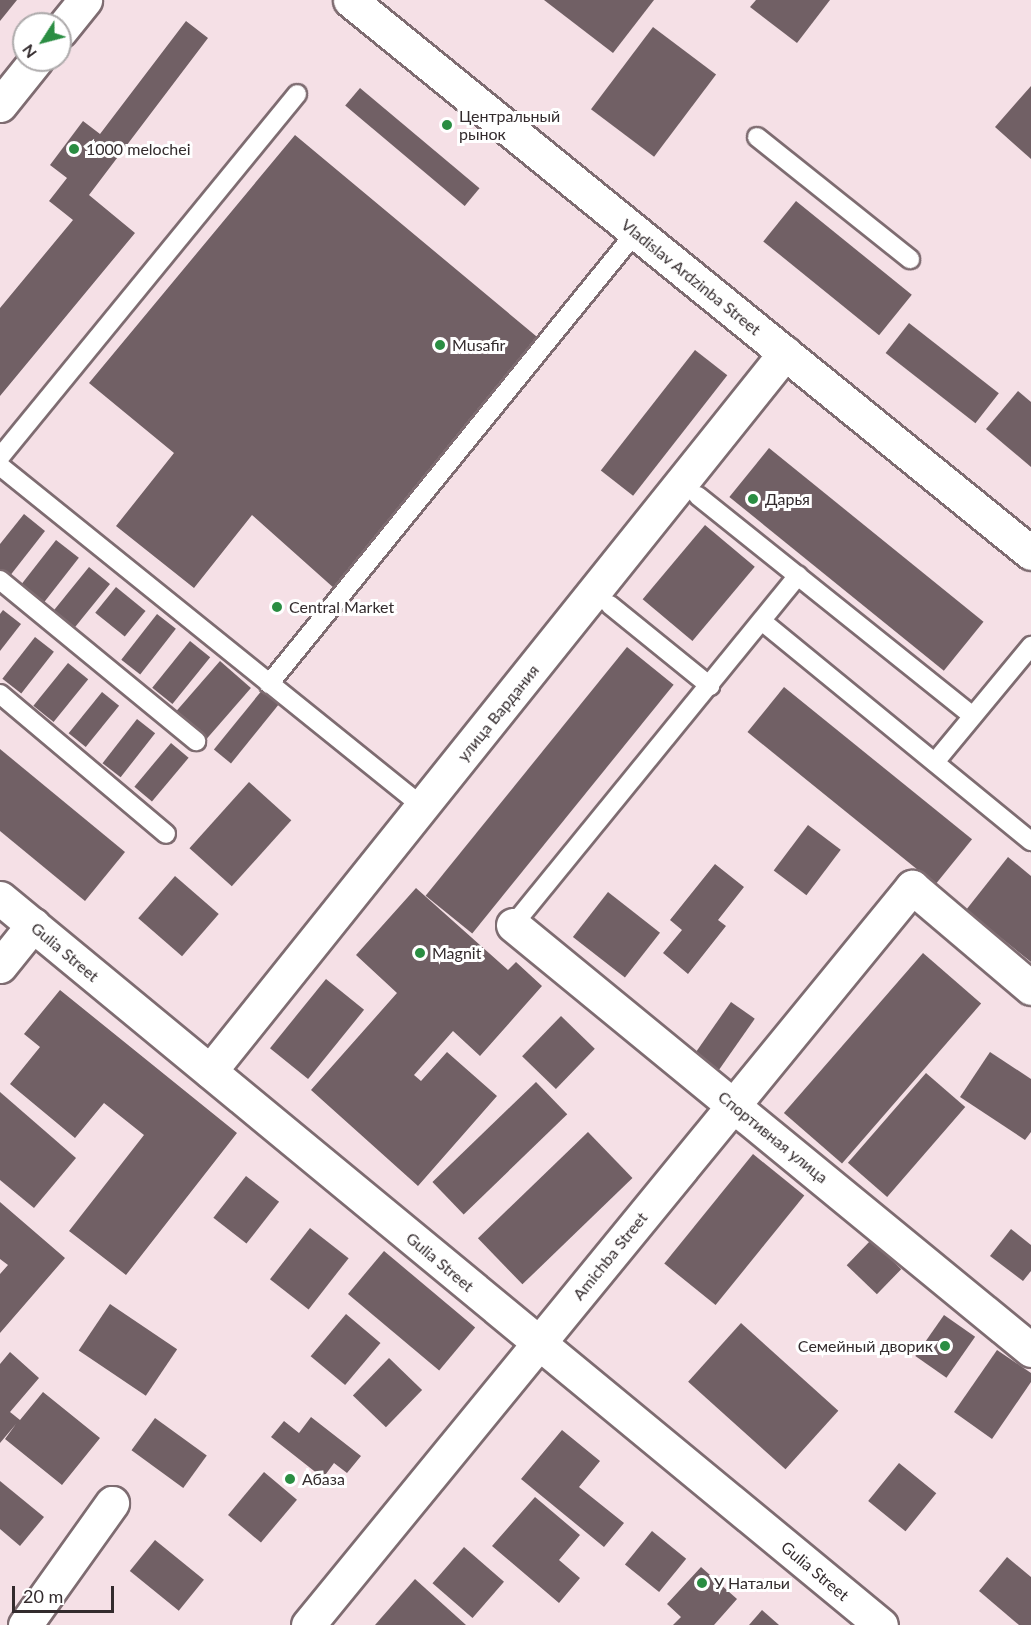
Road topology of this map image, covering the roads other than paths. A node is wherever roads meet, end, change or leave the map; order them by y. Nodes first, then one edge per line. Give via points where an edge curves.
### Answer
1 (86, 0) edge
2 (351, 0) edge
3 (72, 17) edge
4 (26, 72) edge
5 (297, 94) dead end
6 (0, 105) edge
7 (758, 137) dead end
8 (636, 232) junction
9 (910, 259) dead end
10 (785, 353) junction
11 (0, 457) edge
12 (0, 466) edge
13 (698, 496) dead end
14 (1031, 553) edge
15 (798, 576) junction
16 (0, 580) edge
17 (610, 605) dead end
18 (763, 622) junction
19 (1031, 646) edge
20 (270, 684) junction
21 (710, 686) junction
22 (0, 694) edge
23 (973, 716) junction
24 (196, 741) dead end
25 (934, 762) junction
26 (423, 807) junction
27 (166, 834) dead end
28 (1031, 841) edge
29 (0, 898) edge
30 (33, 925) junction
31 (513, 926) joint
32 (0, 966) edge
33 (1031, 988) edge
34 (210, 1071) junction
35 (734, 1105) junction
36 (539, 1343) junction
37 (1031, 1350) edge
38 (112, 1503) dead end
39 (25, 1625) edge
40 (308, 1625) edge
41 (881, 1625) edge

1 - 3 street
2 - 8 street, Vladislav Ardzinba Street
4 - 6 street
5 - 11 lane
7 - 9 lane
8 - 10 street, Vladislav Ardzinba Street
8 - 20 lane
10 - 14 street, Vladislav Ardzinba Street
10 - 26 street, улица Вардания
12 - 20 lane
13 - 15 lane
15 - 18 lane
15 - 23 lane
16 - 24 lane
17 - 21 lane
18 - 21 lane
18 - 25 lane
19 - 23 lane
20 - 26 lane
21 - 31 lane
22 - 27 lane
23 - 25 lane
25 - 28 lane
26 - 34 street, улица Вардания
29 - 30 street, Gulia Street
30 - 32 street
30 - 34 street, Gulia Street
31 - 35 street, Спортивная улица
33 - 35 street, Amichba Street via 912,887
34 - 36 street, Gulia Street
35 - 36 street, Amichba Street
35 - 37 street, Спортивная улица
36 - 40 street, Amichba Street
36 - 41 street, Gulia Street
38 - 39 street

